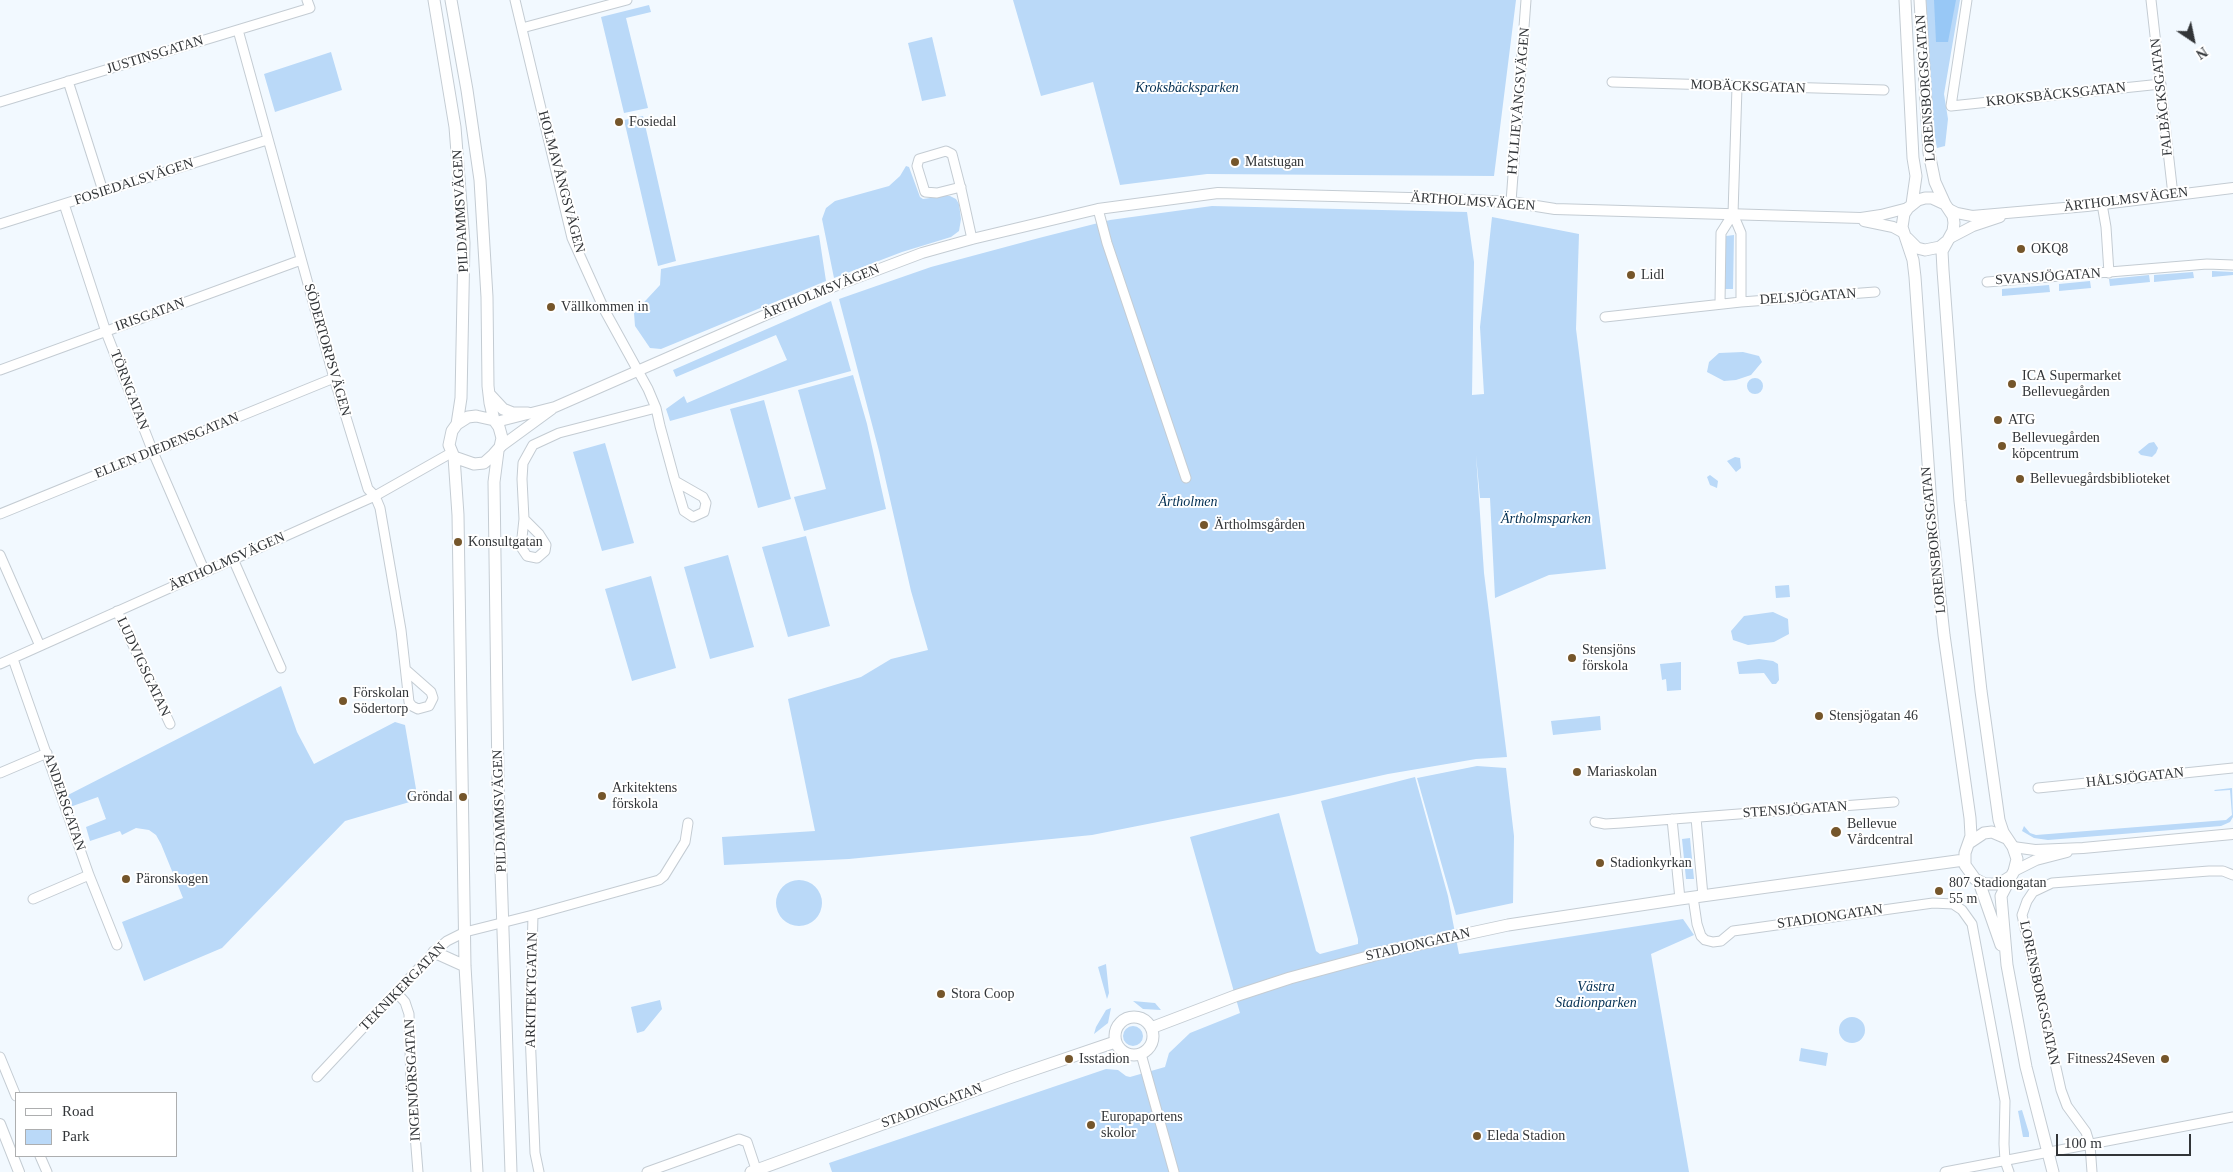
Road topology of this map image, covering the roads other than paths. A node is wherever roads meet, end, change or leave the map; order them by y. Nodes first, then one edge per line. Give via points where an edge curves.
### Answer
1 (434, 0) edge
2 (451, 0) edge
3 (515, 0) edge
4 (627, 0) edge
5 (1526, 0) edge
6 (1904, 0) edge
7 (1920, 0) edge
8 (1967, 0) edge
9 (2151, 0) edge
10 (308, 4) edge
11 (522, 28) junction
12 (238, 30) junction
13 (68, 81) junction
14 (1612, 82) dead end
15 (2161, 84) junction
16 (1737, 87) junction
17 (1884, 90) dead end
18 (0, 102) edge
19 (267, 140) junction
20 (961, 187) junction
21 (2233, 188) edge
22 (103, 191) junction
23 (2173, 195) junction
24 (1511, 202) junction
25 (64, 204) junction
26 (2102, 204) junction
27 (1910, 206) junction
28 (1947, 206) junction
29 (1098, 208) junction
30 (2019, 211) junction
31 (1733, 214) junction
32 (1849, 217) junction
33 (0, 224) edge
34 (1904, 235) junction
35 (972, 239) junction
36 (1948, 240) junction
37 (301, 260) junction
38 (2233, 265) edge
39 (2109, 273) junction
40 (1987, 282) dead end
41 (1875, 292) dead end
42 (1741, 302) junction
43 (1720, 304) junction
44 (1605, 318) dead end
45 (106, 332) junction
46 (0, 370) edge
47 (638, 371) junction
48 (334, 378) junction
49 (489, 392) junction
50 (555, 407) junction
51 (656, 408) junction
52 (528, 413) junction
53 (495, 421) junction
54 (457, 424) junction
55 (499, 449) junction
56 (153, 452) junction
57 (452, 455) junction
58 (1186, 478) dead end
59 (675, 481) dead end
60 (375, 496) junction
61 (0, 514) edge
62 (524, 519) dead end
63 (0, 555) edge
64 (233, 559) junction
65 (205, 572) junction
66 (117, 611) junction
67 (40, 646) junction
68 (13, 658) junction
69 (0, 664) edge
70 (281, 668) dead end
71 (406, 670) dead end
72 (170, 724) dead end
73 (47, 753) junction
74 (2233, 768) edge
75 (0, 773) edge
76 (2038, 788) dead end
77 (1894, 802) dead end
78 (1696, 818) junction
79 (1672, 819) junction
80 (1595, 822) dead end
81 (688, 823) dead end
82 (2233, 834) edge
83 (2010, 842) junction
84 (1969, 843) junction
85 (2082, 848) junction
86 (1964, 860) junction
87 (2012, 874) junction
88 (89, 875) junction
89 (2233, 875) edge
90 (1979, 882) junction
91 (1698, 896) junction
92 (33, 898) dead end
93 (1680, 898) junction
94 (533, 915) junction
95 (504, 922) junction
96 (465, 932) junction
97 (117, 945) dead end
98 (434, 952) junction
99 (2007, 965) junction
100 (465, 966) junction
101 (396, 992) junction
102 (1151, 1028) junction
103 (1115, 1042) junction
104 (1140, 1054) junction
105 (0, 1057) edge
106 (316, 1077) dead end
107 (15, 1094) edge
108 (2233, 1117) edge
109 (0, 1124) edge
110 (2090, 1145) junction
111 (2048, 1153) junction
112 (40, 1157) edge
113 (2006, 1161) junction
114 (754, 1171) edge
115 (19, 1172) edge
116 (47, 1172) edge
117 (418, 1172) edge
118 (477, 1172) edge
119 (511, 1172) edge
120 (539, 1172) edge
121 (647, 1172) edge
122 (1174, 1172) edge
123 (1945, 1172) edge
124 (2009, 1172) edge
125 (2053, 1172) edge
126 (2092, 1172) edge

1 - 54 main road, PILDAMMSVÄGEN via 448,72 463,224 461,398
2 - 49 main road, PILDAMMSVÄGEN via 480,180
3 - 11 street, HOLMAVÅNGSVÄGEN
4 - 11 street
5 - 24 street, HYLLIEVÅNGSVÄGEN
6 - 27 main road, LORENSBORGSGATAN via 1916,176
7 - 28 main road, LORENSBORGSGATAN via 1930,167
8 - 15 street, KROKSBÄCKSGATAN via 1951,106
9 - 15 street, FALBÄCKSGATAN
10 - 12 street, JUSTINSGATAN
11 - 47 street, HOLMAVÅNGSVÄGEN via 572,238 605,311
12 - 13 street, JUSTINSGATAN
12 - 19 street, SÖDERTORPSVÄGEN
13 - 18 street, JUSTINSGATAN
13 - 22 street
14 - 16 street, MOBÄCKSGATAN
15 - 23 street, FALBÄCKSGATAN
16 - 17 street, MOBÄCKSGATAN
16 - 31 street
19 - 22 street, FOSIEDALSVÄGEN
19 - 37 street, SÖDERTORPSVÄGEN
20 - 20 street via 950,151 919,159 917,166 925,192 937,193
20 - 35 street
21 - 23 street, ÄRTHOLMSVÄGEN
22 - 25 street, FOSIEDALSVÄGEN
23 - 26 street, ÄRTHOLMSVÄGEN
24 - 29 street, ÄRTHOLMSVÄGEN via 1347,195 1218,194
24 - 31 street, ÄRTHOLMSVÄGEN via 1555,209
25 - 33 street, FOSIEDALSVÄGEN
25 - 45 street, TÖRNGATAN
26 - 30 street, ÄRTHOLMSVÄGEN
26 - 39 street, SVANSJÖGATAN
27 - 28 main road via 1932,198
27 - 32 street, ÄRTHOLMSVÄGEN via 1875,216
27 - 34 main road, LORENSBORGSGATAN via 1902,220
28 - 30 street, ÄRTHOLMSVÄGEN via 1957,213 1972,216
28 - 36 main road, LORENSBORGSGATAN via 1954,223
29 - 35 street, ÄRTHOLMSVÄGEN
29 - 58 street
30 - 36 street, ÄRTHOLMSVÄGEN via 1973,226
31 - 32 street, ÄRTHOLMSVÄGEN
31 - 42 street, DELSJÖGATAN via 1741,233
31 - 43 street via 1721,233
32 - 34 street, ÄRTHOLMSVÄGEN via 1886,225
34 - 36 main road via 1910,243 1924,250 1932,250
34 - 84 main road, LORENSBORGSGATAN via 1915,277 1932,534 1970,818
35 - 47 street, ÄRTHOLMSVÄGEN via 853,278
36 - 83 main road, LORENSBORGSGATAN via 1942,251 1960,501 1999,820
37 - 45 street, IRISGATAN
37 - 48 street, SÖDERTORPSVÄGEN
38 - 39 street, SVANSJÖGATAN via 2208,264
39 - 40 street, SVANSJÖGATAN
41 - 42 street, DELSJÖGATAN
42 - 43 street, DELSJÖGATAN
43 - 44 street, DELSJÖGATAN
45 - 46 street, IRISGATAN
45 - 56 street, TÖRNGATAN
47 - 50 street, ÄRTHOLMSVÄGEN
47 - 51 street, HOLMAVÅNGSVÄGEN
48 - 56 street, ELLEN DIEDENSGATAN
48 - 60 street, SÖDERTORPSVÄGEN via 368,489
49 - 52 main road via 503,410
49 - 53 main road, PILDAMMSVÄGEN
50 - 52 street, ÄRTHOLMSVÄGEN
50 - 55 street, ÄRTHOLMSVÄGEN
51 - 59 street
51 - 62 street via 564,431 533,445 525,457 522,472
52 - 53 street, ÄRTHOLMSVÄGEN
53 - 54 main road, ÄRTHOLMSVÄGEN via 472,416
53 - 55 main road via 502,434
54 - 57 main road via 449,441
55 - 57 main road, ÄRTHOLMSVÄGEN via 490,459 479,464 464,462
55 - 95 main road, PILDAMMSVÄGEN via 494,482 498,780
56 - 61 street, ELLEN DIEDENSGATAN
56 - 65 street, TÖRNGATAN
57 - 60 street, ÄRTHOLMSVÄGEN
57 - 96 main road via 458,515
60 - 64 street, ÄRTHOLMSVÄGEN
60 - 71 street, SÖDERTORPSVÄGEN via 386,535
63 - 67 street
64 - 65 street, ÄRTHOLMSVÄGEN
64 - 70 street
65 - 66 street, ÄRTHOLMSVÄGEN
66 - 67 street, ÄRTHOLMSVÄGEN
66 - 72 street, LUDVIGSGATAN
67 - 68 street, ÄRTHOLMSVÄGEN
68 - 69 street, ÄRTHOLMSVÄGEN
68 - 73 street, ANDERSGATAN
73 - 75 street
73 - 88 street, ANDERSGATAN
74 - 76 street, HÅLSJÖGATAN
77 - 78 street, STENSJÖGATAN
78 - 79 street, STENSJÖGATAN
78 - 91 street
79 - 80 street, STENSJÖGATAN
79 - 93 street
81 - 94 street, ARKITEKTGATAN via 686,842 659,880
82 - 85 street
83 - 84 main road via 1992,832 1984,833
83 - 85 street via 2035,850
83 - 87 main road, LORENSBORGSGATAN via 2017,859
84 - 86 main road, LORENSBORGSGATAN
85 - 87 street via 2036,860
86 - 90 main road, LORENSBORGSGATAN via 1967,870
86 - 91 main road, STADIONGATAN
87 - 90 main road via 2005,881 1992,885
87 - 99 main road, LORENSBORGSGATAN via 2002,896
88 - 92 street
88 - 97 street, ANDERSGATAN
89 - 110 street, LORENSBORGSGATAN via 2209,871 2052,883 2033,892 2027,901 2022,915 2060,1090 2086,1132
90 - 99 main road, LORENSBORGSGATAN
91 - 93 main road, STADIONGATAN
91 - 113 street, STADIONGATAN via 1701,936 1713,942 1748,929 1933,903 1958,907 1972,924 2005,1101
93 - 102 main road, STADIONGATAN via 1532,920 1397,949 1235,996
94 - 95 street, TEKNIKERGATAN
94 - 120 street, ARKITEKTGATAN via 530,1032 535,1153
95 - 96 street, TEKNIKERGATAN
95 - 119 main road, PILDAMMSVÄGEN
96 - 98 street, TEKNIKERGATAN
96 - 100 main road
98 - 100 main road
98 - 101 street, TEKNIKERGATAN
99 - 111 main road, LORENSBORGSGATAN via 2026,1067
100 - 118 main road
101 - 106 street, TEKNIKERGATAN
101 - 117 street, INGENJÖRSGATAN via 410,1014 411,1084
102 - 103 main road via 1139,1017 1128,1017 1116,1029
102 - 104 main road via 1150,1046
103 - 104 main road via 1123,1052
103 - 114 main road, STADIONGATAN
104 - 122 street
105 - 107 street
108 - 110 street
109 - 115 street
110 - 111 street
110 - 126 street, LORENSBORGSGATAN
111 - 113 street
111 - 125 main road, LORENSBORGSGATAN
112 - 116 street
113 - 123 street
113 - 124 street
114 - 121 street via 746,1142 739,1139

